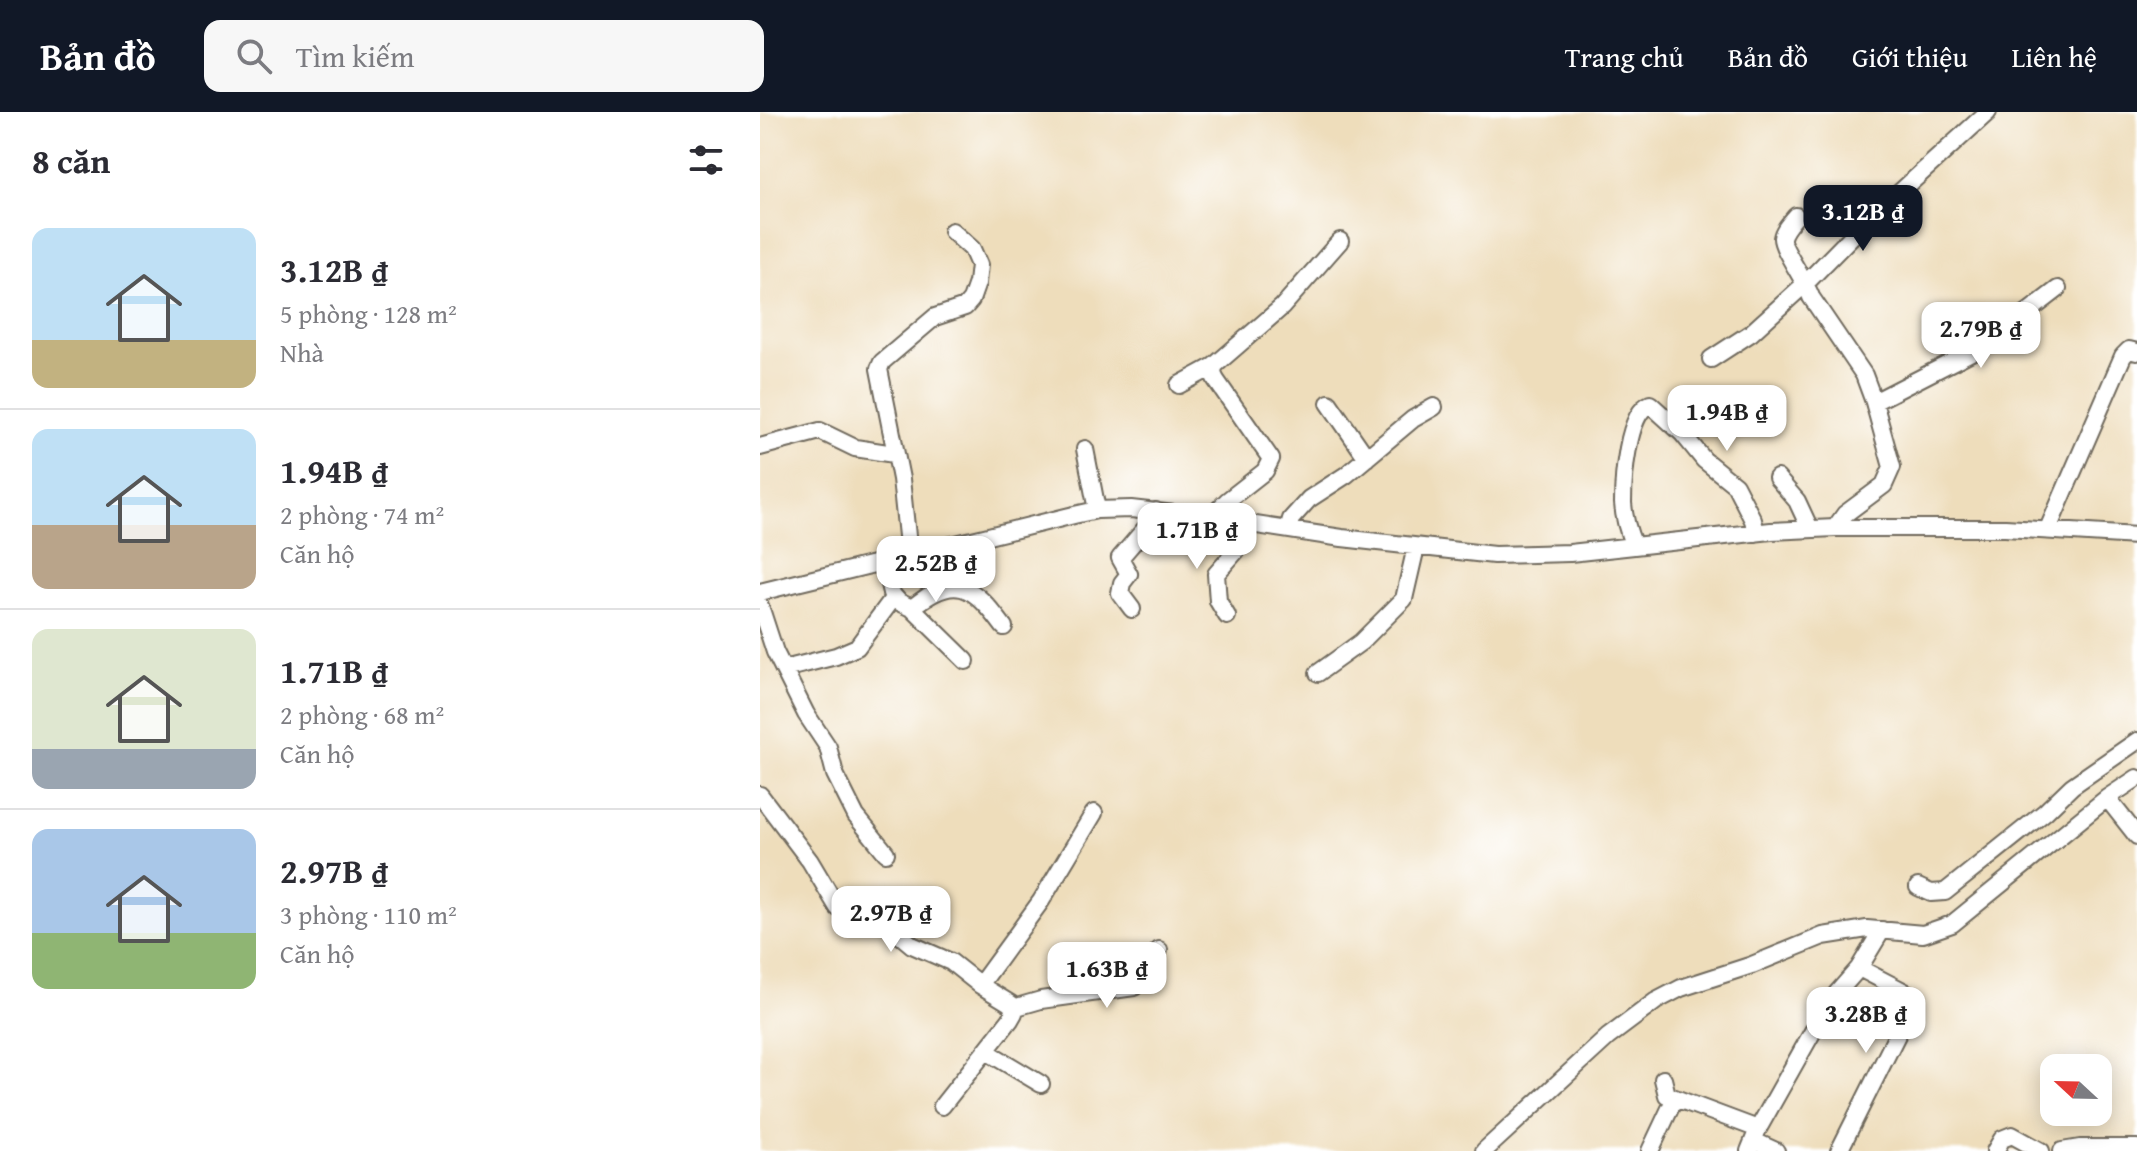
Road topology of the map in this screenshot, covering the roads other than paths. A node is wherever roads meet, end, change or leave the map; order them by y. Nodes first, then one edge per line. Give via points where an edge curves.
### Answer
1 (1988, 112) edge
2 (1796, 216) dead end
3 (952, 231) dead end
4 (1340, 241) dead end
5 (1806, 283) junction
6 (2058, 289) dead end
7 (2137, 352) edge
8 (1711, 359) dead end
9 (1214, 366) junction
10 (1179, 385) dead end
11 (1874, 402) junction
12 (1329, 403) dead end
13 (1434, 407) dead end
14 (760, 447) edge
15 (1085, 449) dead end
16 (894, 454) junction
17 (1367, 458) junction
18 (1777, 478) dead end
19 (1097, 510) junction
20 (1156, 511) junction
21 (1210, 518) junction
22 (1244, 523) junction
23 (1835, 528) junction
24 (1288, 529) junction
25 (1810, 529) junction
26 (2048, 529) junction
27 (1756, 533) junction
28 (2137, 536) edge
29 (1634, 546) junction
30 (1416, 547) junction
31 (909, 555) junction
32 (884, 562) junction
33 (760, 592) edge
34 (894, 597) junction
35 (760, 606) edge
36 (912, 608) junction
37 (1132, 609) dead end
38 (1227, 616) dead end
39 (1004, 627) dead end
40 (966, 661) dead end
41 (784, 669) junction
42 (1318, 673) dead end
43 (2137, 741) edge
44 (2137, 778) edge
45 (760, 795) edge
46 (2107, 798) junction
47 (1094, 813) dead end
48 (2137, 836) edge
49 (886, 853) dead end
50 (1918, 887) dead end
51 (1882, 930) junction
52 (1159, 950) dead end
53 (1859, 968) junction
54 (980, 985) junction
55 (1013, 1008) junction
56 (986, 1051) junction
57 (1663, 1079) dead end
58 (1041, 1084) dead end
59 (1675, 1098) junction
60 (942, 1106) dead end
61 (1754, 1140) edge
62 (2137, 1148) edge
63 (1484, 1151) edge
64 (1650, 1151) edge
65 (1776, 1151) edge
66 (1839, 1151) edge
67 (1995, 1151) edge
68 (2041, 1151) edge
69 (2062, 1151) edge

1 - 5 street
2 - 5 street via 1781,240
3 - 16 street via 976,257 977,283 965,307 935,317 882,362 879,377
4 - 9 street via 1282,307
5 - 8 street via 1751,333
5 - 11 street via 1864,375
6 - 11 street via 1985,345
7 - 26 street via 2129,350 2123,356
9 - 10 street
9 - 21 street via 1216,380 1271,459 1265,471
11 - 23 street via 1892,467 1889,477
12 - 17 street
13 - 17 street
14 - 16 street via 820,431 855,448
15 - 19 street
16 - 31 street
17 - 24 street via 1309,499
18 - 25 street via 1797,501
19 - 20 street
19 - 31 street
20 - 21 street
20 - 37 street via 1120,558 1129,574 1120,593
21 - 22 street
22 - 24 street
22 - 38 street via 1236,551 1216,574 1218,601
23 - 25 street
23 - 26 street
24 - 30 street
25 - 27 street
26 - 28 street
27 - 29 street
27 - 29 street via 1735,485 1650,404 1641,410 1626,456 1623,505
29 - 30 street via 1535,555
30 - 42 street via 1404,599 1361,642
31 - 32 street
32 - 33 street
32 - 34 street
34 - 36 street
34 - 41 street via 857,647
35 - 41 street
36 - 39 street via 928,594 958,586 982,600
36 - 40 street
41 - 49 street via 828,747 856,816
43 - 50 street via 2072,786 1945,892
44 - 46 street
45 - 54 street via 838,908 877,916 912,945 951,962
46 - 48 street
46 - 51 street via 1952,924 1923,934
47 - 54 street via 1041,901
51 - 53 street
51 - 63 street via 1823,936 1656,1001 1608,1037
52 - 55 street via 1134,987
53 - 61 street via 1821,1017
53 - 66 street via 1907,993 1910,1009
54 - 55 street
55 - 56 street
56 - 58 street
56 - 60 street
57 - 59 street via 1666,1094
59 - 61 street
59 - 64 street
61 - 65 street
62 - 69 street
67 - 68 street via 2012,1135

